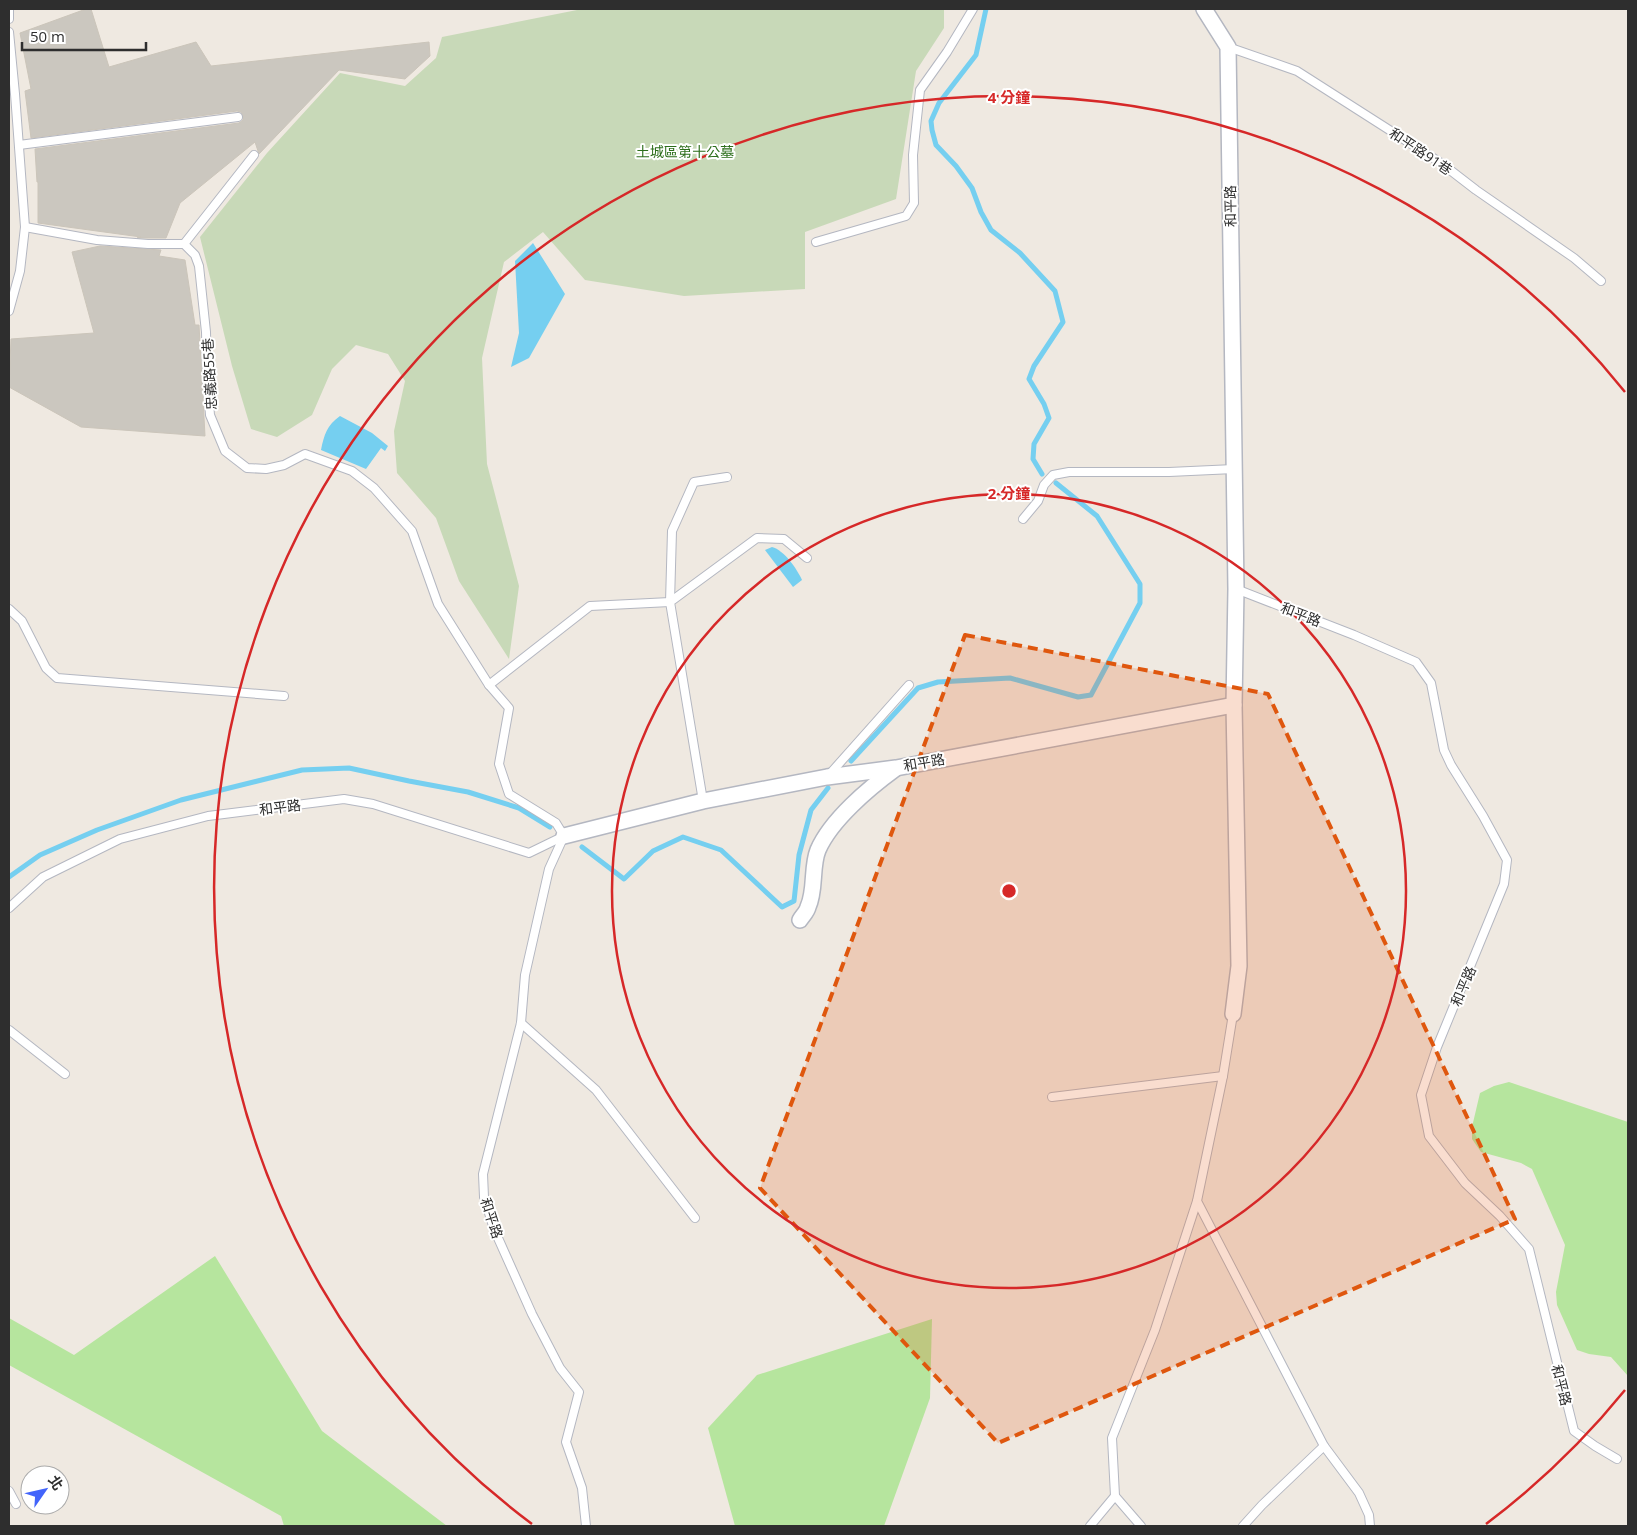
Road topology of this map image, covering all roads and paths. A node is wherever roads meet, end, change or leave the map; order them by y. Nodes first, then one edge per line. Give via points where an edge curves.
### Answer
1 (9, 9) edge
2 (973, 9) edge
3 (1204, 9) edge
4 (9, 19) edge
5 (9, 32) edge
6 (1228, 47) junction
7 (238, 117) dead end
8 (19, 145) junction
9 (254, 155) dead end
10 (25, 227) junction
11 (816, 242) dead end
12 (184, 244) junction
13 (1601, 280) dead end
14 (9, 311) edge
15 (1234, 469) junction
16 (727, 477) dead end
17 (1023, 519) dead end
18 (807, 558) dead end
19 (1236, 589) junction
20 (670, 602) junction
21 (9, 610) edge
22 (489, 685) junction
23 (909, 685) dead end
24 (284, 696) dead end
25 (1234, 705) junction
26 (896, 768) junction
27 (827, 777) junction
28 (703, 801) junction
29 (564, 836) junction
30 (9, 908) edge
31 (800, 920) dead end
32 (1233, 1014) joint
33 (521, 1024) junction
34 (9, 1030) edge
35 (65, 1074) dead end
36 (1223, 1076) junction
37 (1052, 1097) dead end
38 (1197, 1201) junction
39 (695, 1218) dead end
40 (1324, 1446) junction
41 (1617, 1459) dead end
42 (9, 1491) edge
43 (1115, 1496) junction
44 (16, 1504) dead end
45 (586, 1526) edge
46 (1090, 1526) edge
47 (1142, 1526) edge
48 (1243, 1526) edge
49 (1370, 1526) edge

1 - 4 lane
2 - 11 lane via 920,90 913,154 914,203 906,216
3 - 6 street
5 - 8 lane
6 - 13 lane, 和平路91巷 via 1297,71 1441,163
6 - 15 street, 和平路
7 - 8 lane
8 - 10 lane
9 - 12 lane
10 - 12 lane via 97,240
10 - 14 lane via 20,271
12 - 22 lane, 忠義路55巷 via 195,255 199,266 210,415 225,451 247,468 266,469 305,454 314,456 352,471 374,488 412,531 438,604
15 - 17 lane via 1052,475 1038,501
15 - 19 street, 和平路
16 - 20 lane via 694,482 672,531
18 - 20 lane via 784,539 757,538
19 - 25 street, 和平路
19 - 41 lane, 和平路 via 1416,662 1431,683 1444,750 1507,860 1504,884 1421,1094 1429,1136 1466,1183 1529,1249 1574,1430
20 - 22 lane via 590,606
20 - 28 lane
21 - 24 lane via 22,621 46,668 57,678
22 - 29 lane, 忠義路55巷 via 509,708 499,764 509,794 556,823
23 - 27 lane
25 - 26 street, 和平路
25 - 32 street, 和平路 via 1239,966
26 - 27 street, 和平路
26 - 31 street via 877,782 830,830 818,851 808,907
27 - 28 street, 和平路
28 - 29 street, 和平路
29 - 30 lane, 和平路 via 529,853 373,804 344,799 217,814 120,839 43,878
29 - 33 lane, 和平路 via 549,869 525,975
32 - 36 lane, 和平路
33 - 39 lane via 596,1090
33 - 45 lane, 和平路 via 483,1174 484,1198 494,1229 532,1314 560,1368 579,1392 566,1442 582,1488
34 - 35 lane
36 - 37 lane
36 - 38 lane, 和平路
38 - 40 lane
38 - 43 lane, 和平路 via 1155,1330 1112,1438
40 - 48 lane
40 - 49 lane via 1359,1493 1369,1514
42 - 44 lane
43 - 46 lane
43 - 47 lane

